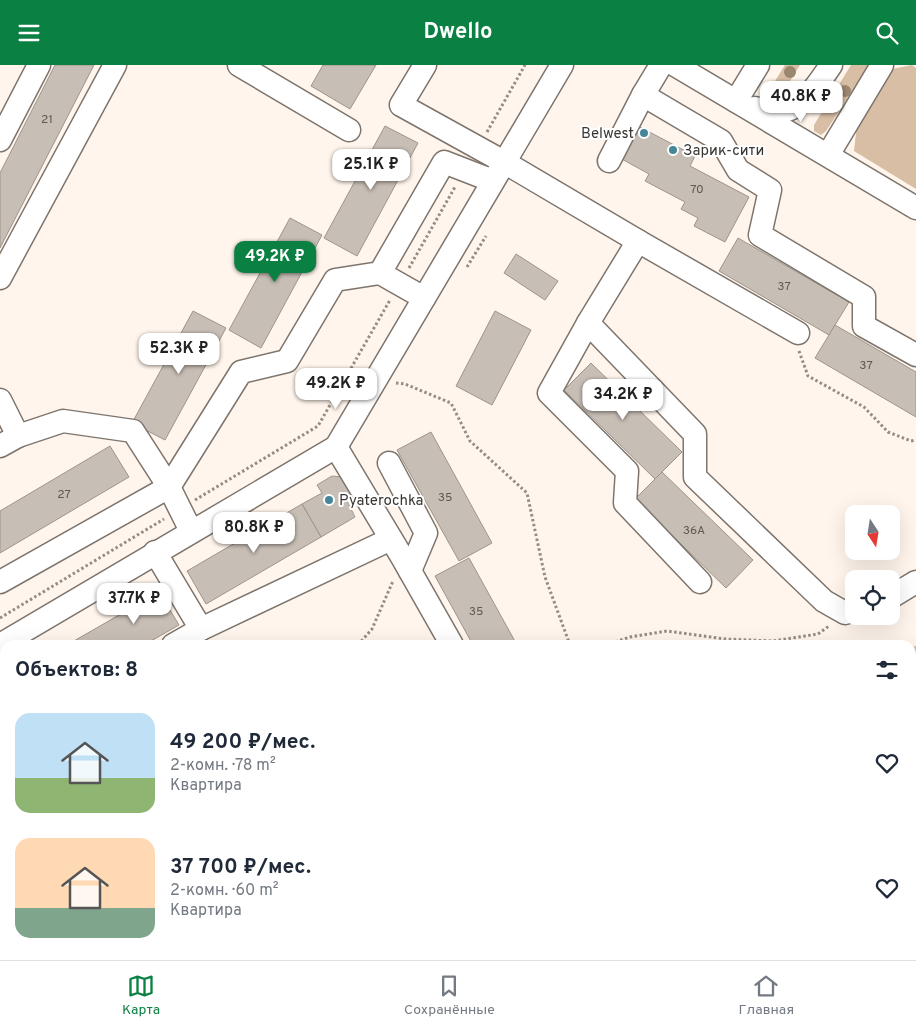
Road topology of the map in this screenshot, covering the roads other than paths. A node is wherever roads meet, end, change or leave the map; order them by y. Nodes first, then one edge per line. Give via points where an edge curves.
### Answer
1 (39, 65) edge
2 (115, 65) edge
3 (239, 65) edge
4 (425, 65) edge
5 (562, 65) edge
6 (661, 65) edge
7 (674, 65) edge
8 (758, 65) edge
9 (831, 65) edge
10 (882, 65) edge
11 (643, 95) junction
12 (739, 103) junction
13 (349, 130) dead end
14 (0, 140) edge
15 (828, 155) junction
16 (609, 161) dead end
17 (498, 171) junction
18 (916, 208) edge
19 (638, 241) junction
20 (380, 273) junction
21 (0, 278) edge
22 (424, 298) junction
23 (588, 323) junction
24 (798, 333) road end
25 (916, 355) edge
26 (0, 400) edge
27 (9, 441) edge
28 (336, 447) junction
29 (390, 463) dead end
30 (169, 487) junction
31 (191, 531) junction
32 (155, 553) junction
33 (401, 556) junction
34 (0, 582) edge
35 (700, 582) dead end
36 (916, 582) edge
37 (900, 592) edge
38 (845, 610) edge
39 (201, 629) junction
40 (13, 640) edge
41 (182, 640) edge
42 (449, 640) edge

1 - 14 street
2 - 21 street
3 - 13 street
4 - 17 street via 402,105
5 - 17 street
6 - 11 street
7 - 12 street
8 - 12 street
9 - 12 street via 802,102 780,112
10 - 15 street
11 - 16 street
11 - 25 street via 721,141 738,170 770,190 760,235 864,297 864,326
12 - 15 street
15 - 18 street
17 - 19 street
17 - 20 street via 444,162
17 - 22 street
19 - 23 street
19 - 24 street
20 - 22 street
20 - 30 street via 335,280 287,361 241,372
22 - 28 street
23 - 35 street via 549,393 627,471 625,503
23 - 38 street via 695,434 696,477 824,601
26 - 27 street
27 - 30 street via 63,421 133,431
28 - 31 street
28 - 33 street
29 - 33 street via 426,533
30 - 31 street
30 - 34 street
31 - 32 street
32 - 39 street
32 - 40 street
33 - 39 street
33 - 42 street
36 - 37 street
39 - 41 street

